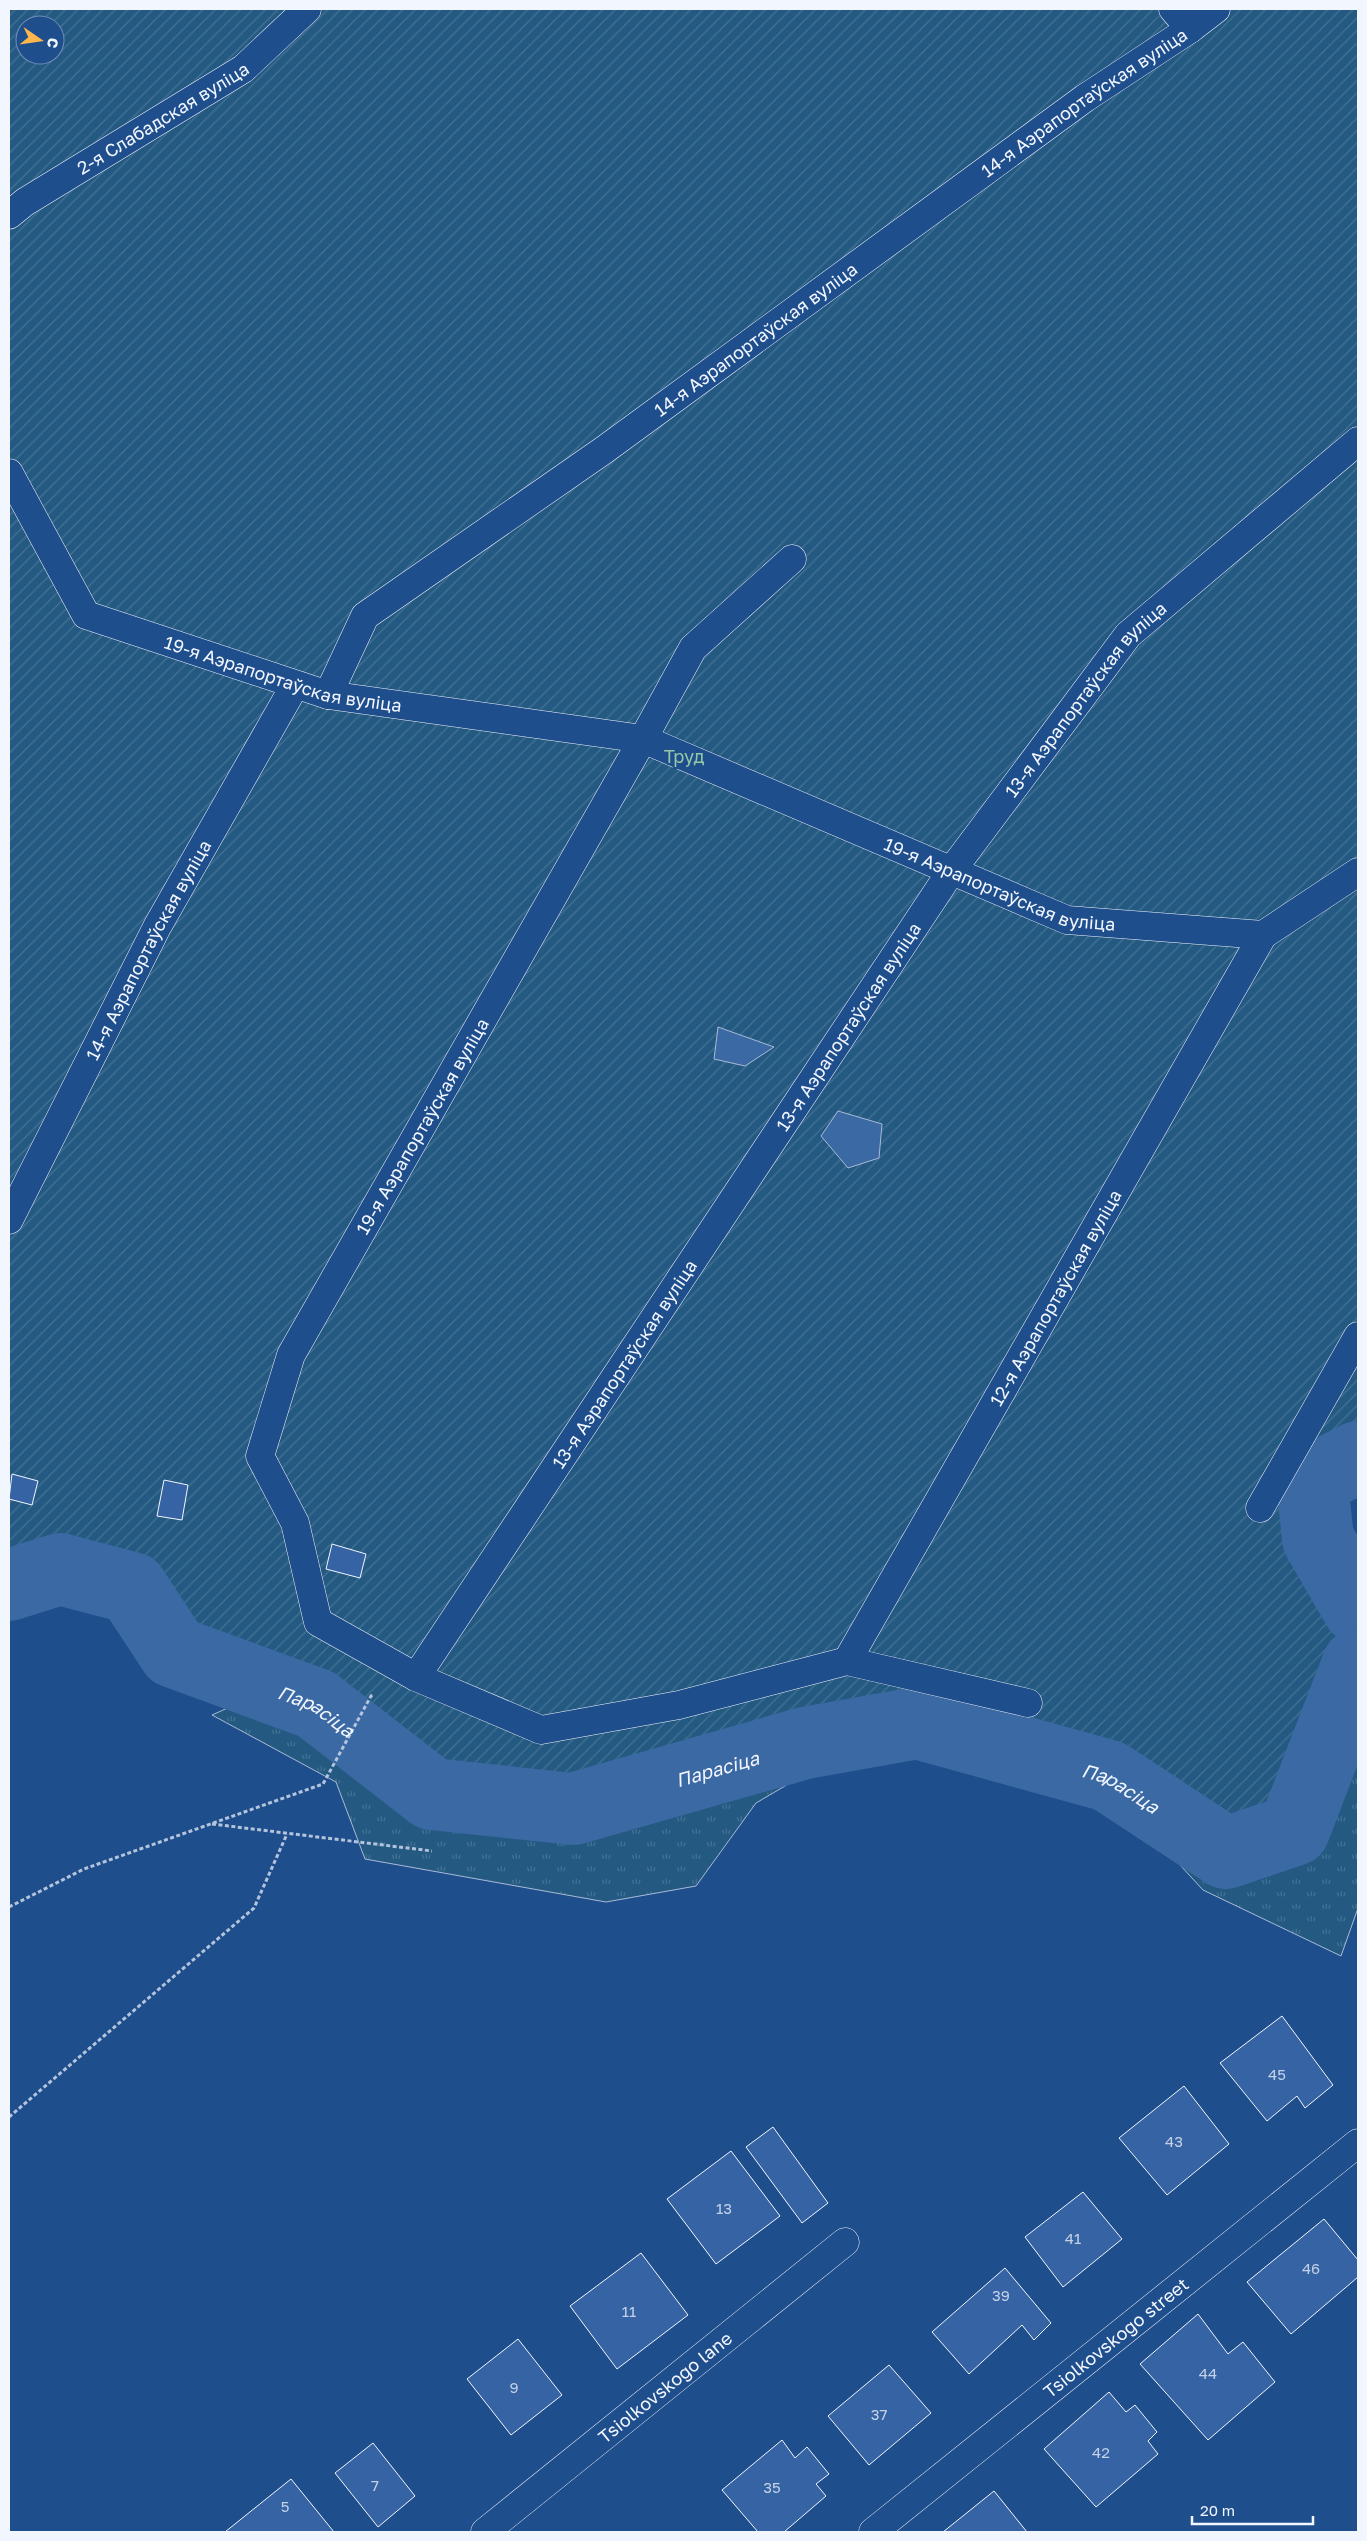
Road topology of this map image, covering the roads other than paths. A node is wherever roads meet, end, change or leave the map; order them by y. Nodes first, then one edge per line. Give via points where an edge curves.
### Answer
1 (307, 9) edge
2 (1216, 9) edge
3 (1182, 19) edge
4 (9, 215) edge
5 (1358, 441) edge
6 (9, 473) edge
7 (792, 560) dead end
8 (295, 685) junction
9 (328, 696) junction
10 (643, 739) junction
11 (952, 870) junction
12 (1358, 872) edge
13 (1263, 935) junction
14 (9, 1220) edge
15 (1358, 1336) edge
16 (1260, 1508) dead end
17 (847, 1660) junction
18 (416, 1677) junction
19 (1028, 1703) dead end
20 (1358, 2143) edge
21 (845, 2242) dead end
22 (485, 2532) edge
23 (873, 2532) edge

1 - 4 street, 2-я Слабадская вуліца via 243,69 25,202
2 - 3 street, 14-я Аэрапортаўская вуліца
3 - 9 street, 14-я Аэрапортаўская вуліца via 1085,98 604,450 365,616
5 - 11 street, 13-я Аэрапортаўская вуліца via 1128,635
6 - 8 street, 19-я Аэрапортаўская вуліца via 86,615
7 - 10 street via 693,648
8 - 9 street, 19-я Аэрапортаўская вуліца
8 - 14 street, 14-я Аэрапортаўская вуліца via 157,926
9 - 10 street, 19-я Аэрапортаўская вуліца
10 - 11 street, 19-я Аэрапортаўская вуліца
10 - 18 street, 19-я Аэрапортаўская вуліца via 291,1355 260,1456 295,1523 318,1622
11 - 13 street, 19-я Аэрапортаўская вуліца via 1067,920
11 - 18 street, 13-я Аэрапортаўская вуліца
12 - 13 street
13 - 17 street, 12-я Аэрапортаўская вуліца
15 - 16 street
17 - 18 street, 19-я Аэрапортаўская вуліца via 679,1706 541,1730
17 - 19 street
20 - 23 street, Tsiolkovskogo street
21 - 22 street, Tsiolkovskogo lane

